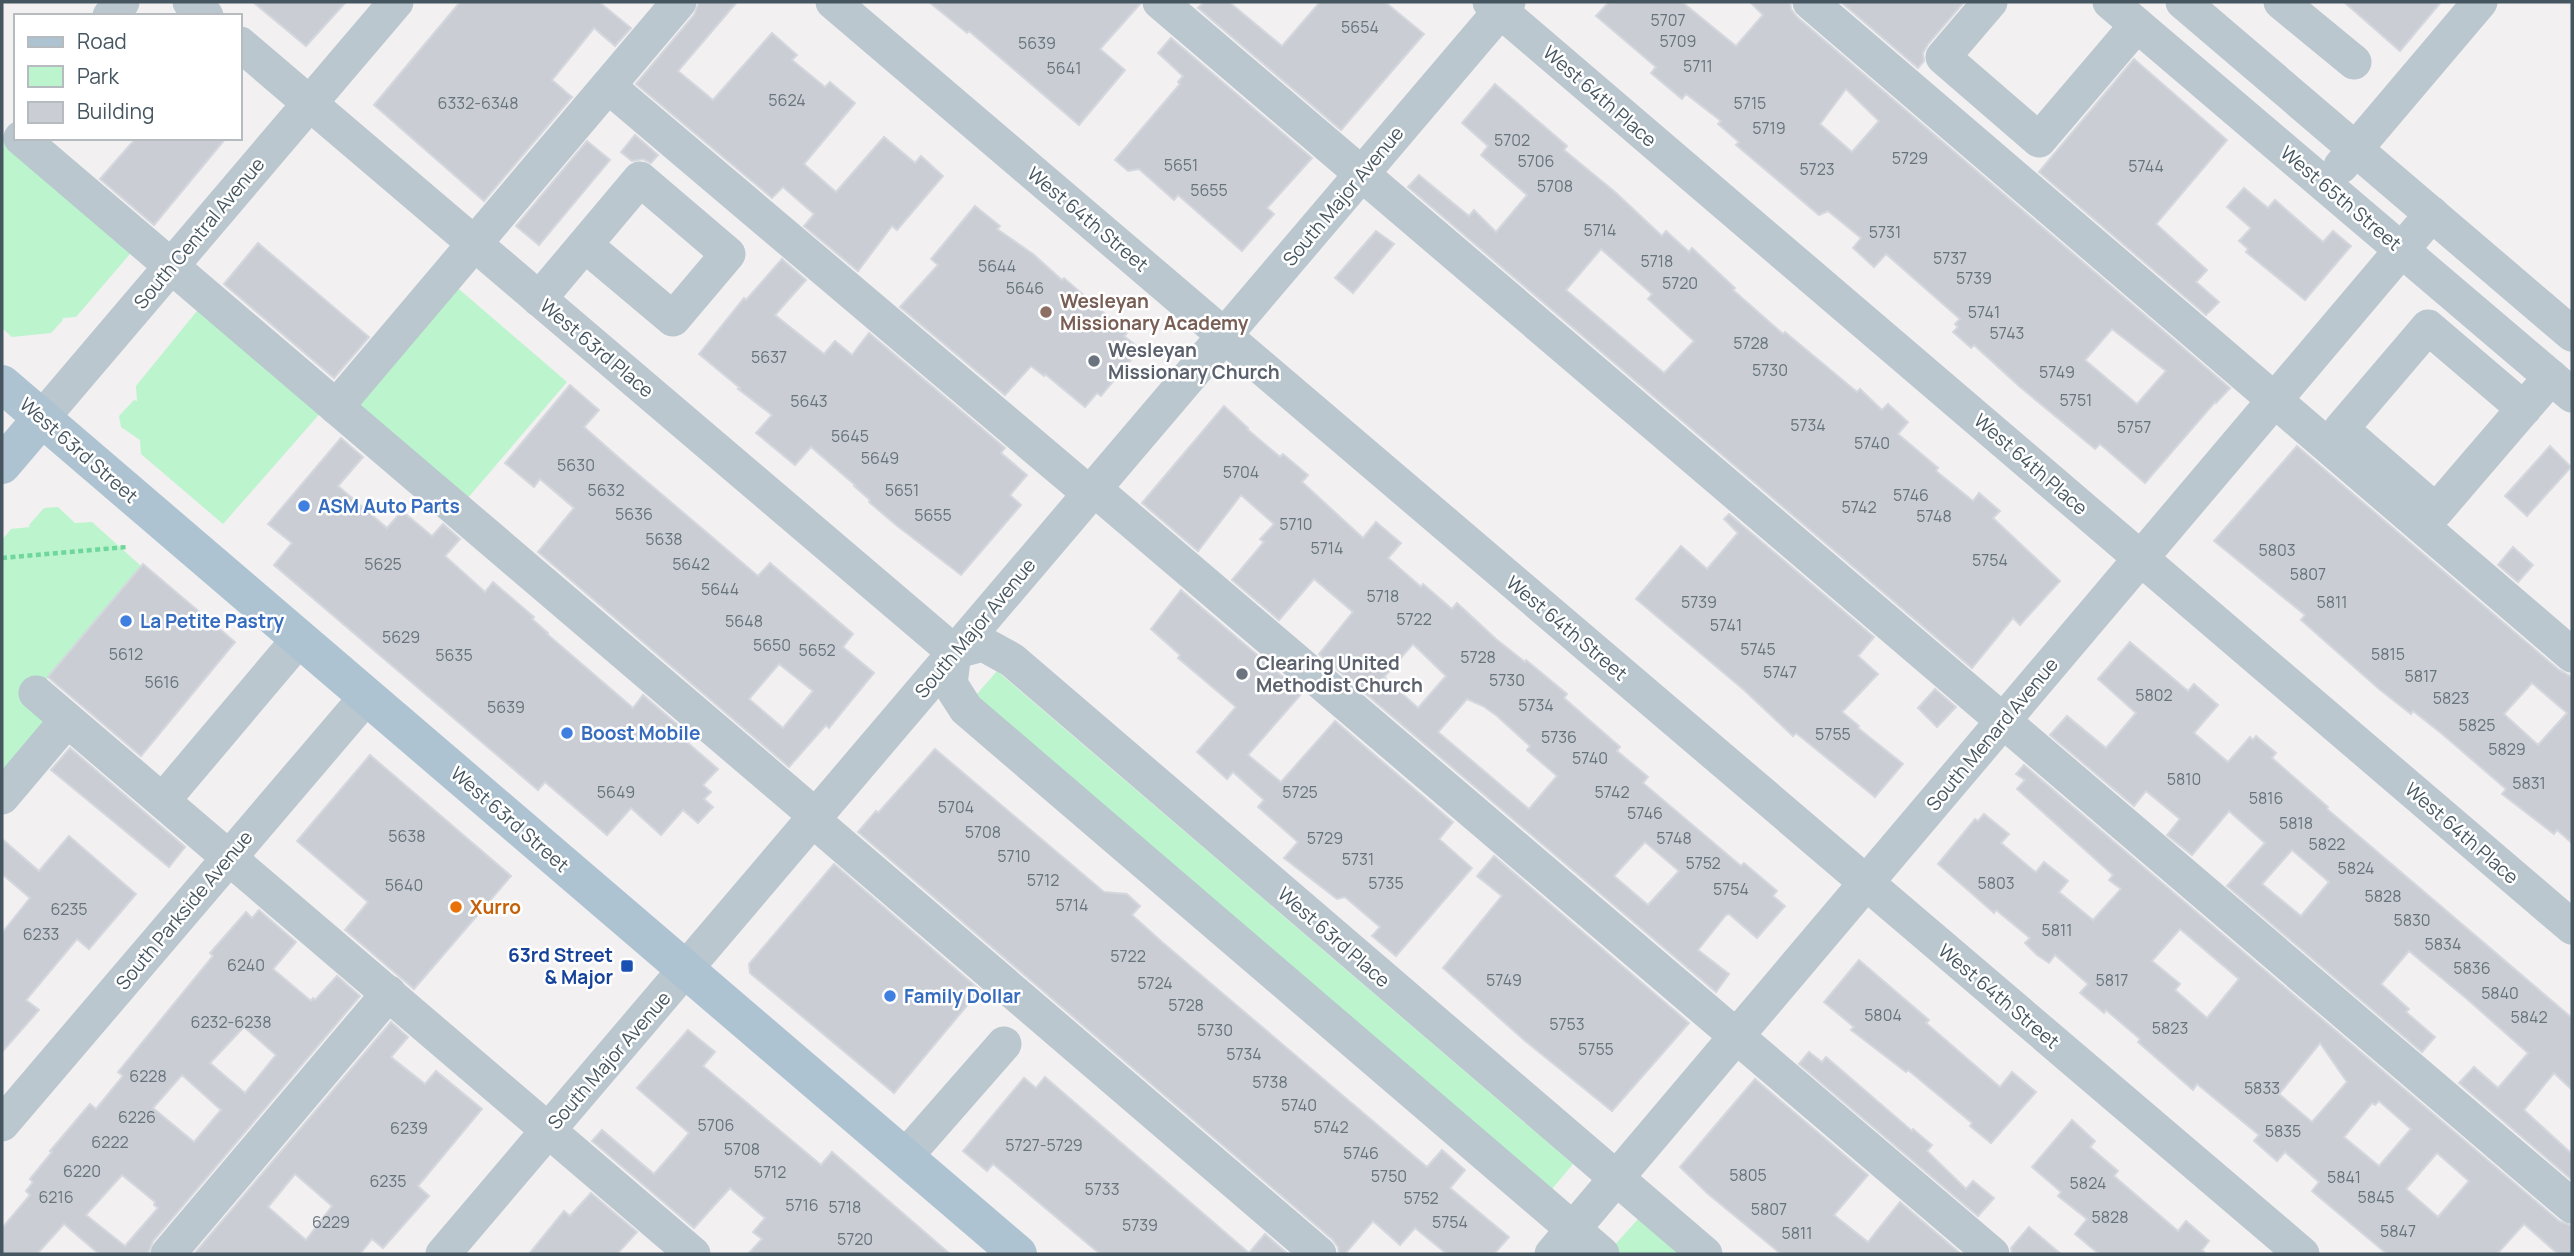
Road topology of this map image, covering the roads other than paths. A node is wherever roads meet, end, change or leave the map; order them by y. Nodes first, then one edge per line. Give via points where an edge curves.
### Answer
1 (190, 2) edge
2 (396, 2) edge
3 (679, 2) edge
4 (833, 2) edge
5 (1160, 2) edge
6 (1810, 2) edge
7 (1990, 2) edge
8 (2110, 2) edge
9 (2281, 2) edge
10 (2480, 2) edge
11 (2191, 4) edge
12 (1499, 5) edge
13 (204, 14) edge
14 (2137, 25) junction
15 (242, 46) edge
16 (2354, 62) dead end
17 (608, 86) junction
18 (309, 103) junction
19 (25, 140) edge
20 (2355, 149) junction
21 (1362, 174) junction
22 (2325, 185) junction
23 (2432, 214) junction
24 (475, 244) junction
25 (585, 245) dead end
26 (2402, 249) junction
27 (171, 266) junction
28 (539, 299) junction
29 (2572, 334) edge
30 (1224, 335) junction
31 (2, 384) edge
32 (2562, 386) edge
33 (2274, 400) junction
34 (336, 407) junction
35 (2524, 409) junction
36 (42, 418) junction
37 (2, 465) edge
38 (1091, 491) junction
39 (2402, 496) junction
40 (2141, 558) junction
41 (300, 639) junction
42 (954, 652) junction
43 (2572, 655) edge
44 (36, 693) dead end
45 (367, 696) junction
46 (67, 720) junction
47 (2004, 720) junction
48 (170, 792) dead end
49 (2, 797) edge
50 (815, 819) junction
51 (229, 857) junction
52 (1866, 883) junction
53 (2572, 927) edge
54 (687, 970) junction
55 (388, 993) junction
56 (1737, 1036) junction
57 (1004, 1044) dead end
58 (2, 1124) edge
59 (549, 1130) junction
60 (905, 1157) junction
61 (1616, 1178) junction
62 (2572, 1206) edge
63 (1563, 1242) edge
64 (1008, 1251) edge
65 (168, 1254) edge
66 (443, 1254) edge
67 (693, 1254) edge
68 (1319, 1254) edge
69 (1602, 1254) edge
70 (1705, 1254) edge
71 (1992, 1254) edge
72 (2302, 1254) edge

1 - 13 street
2 - 18 street, South Central Avenue
3 - 17 street
4 - 30 street, West 64th Street
5 - 21 street
6 - 33 street
7 - 14 street via 1943,57 2039,140
8 - 14 street, West 65th Street
9 - 16 street
10 - 20 street
11 - 20 street
12 - 21 street, South Major Avenue
12 - 40 street, West 64th Place
14 - 22 street, West 65th Street
15 - 18 street, West 63rd Place
17 - 24 street
17 - 38 street
18 - 24 street, West 63rd Place
18 - 27 street, South Central Avenue
19 - 27 street
20 - 22 street
20 - 23 street
21 - 30 street, South Major Avenue
21 - 47 street
22 - 26 street, West 65th Street
23 - 26 street, South Menard Avenue
23 - 29 street
24 - 28 street, West 63rd Place
24 - 34 street
25 - 28 street
26 - 32 street, West 65th Street
26 - 33 street, South Menard Avenue
27 - 34 street
27 - 36 street, South Central Avenue
28 - 42 street, West 63rd Place
30 - 38 street, South Major Avenue
30 - 52 street, West 64th Street
31 - 36 main road, West 63rd Street
32 - 35 street
33 - 39 street
33 - 40 street, South Menard Avenue
34 - 50 street
35 - 39 street via 2436,511
35 - 39 street via 2428,327 2341,429
36 - 37 main road, South Central Avenue
36 - 41 main road, West 63rd Street
38 - 42 street, South Major Avenue
38 - 56 street
39 - 43 street
40 - 47 street, South Menard Avenue
40 - 53 street, West 64th Place
41 - 45 main road, West 63rd Street
41 - 48 street
42 - 50 street, South Major Avenue
42 - 61 street, West 63rd Place via 984,644 1012,660
42 - 63 street via 950,684 966,709
44 - 46 street
45 - 51 street, South Parkside Avenue
45 - 54 main road, West 63rd Street
46 - 49 street
46 - 51 street
47 - 52 street, South Menard Avenue
47 - 62 street
50 - 54 street, South Major Avenue
50 - 68 street
51 - 55 street
51 - 58 street, South Parkside Avenue
52 - 56 street, South Menard Avenue
52 - 72 street, West 64th Street
54 - 59 street, South Major Avenue
54 - 60 main road, West 63rd Street
55 - 59 street
55 - 65 street
56 - 61 street, South Menard Avenue
56 - 71 street
57 - 60 street
59 - 66 street, South Major Avenue
59 - 67 street
60 - 64 main road, West 63rd Street
61 - 63 street, South Menard Avenue
61 - 70 street, West 63rd Place
63 - 69 street

